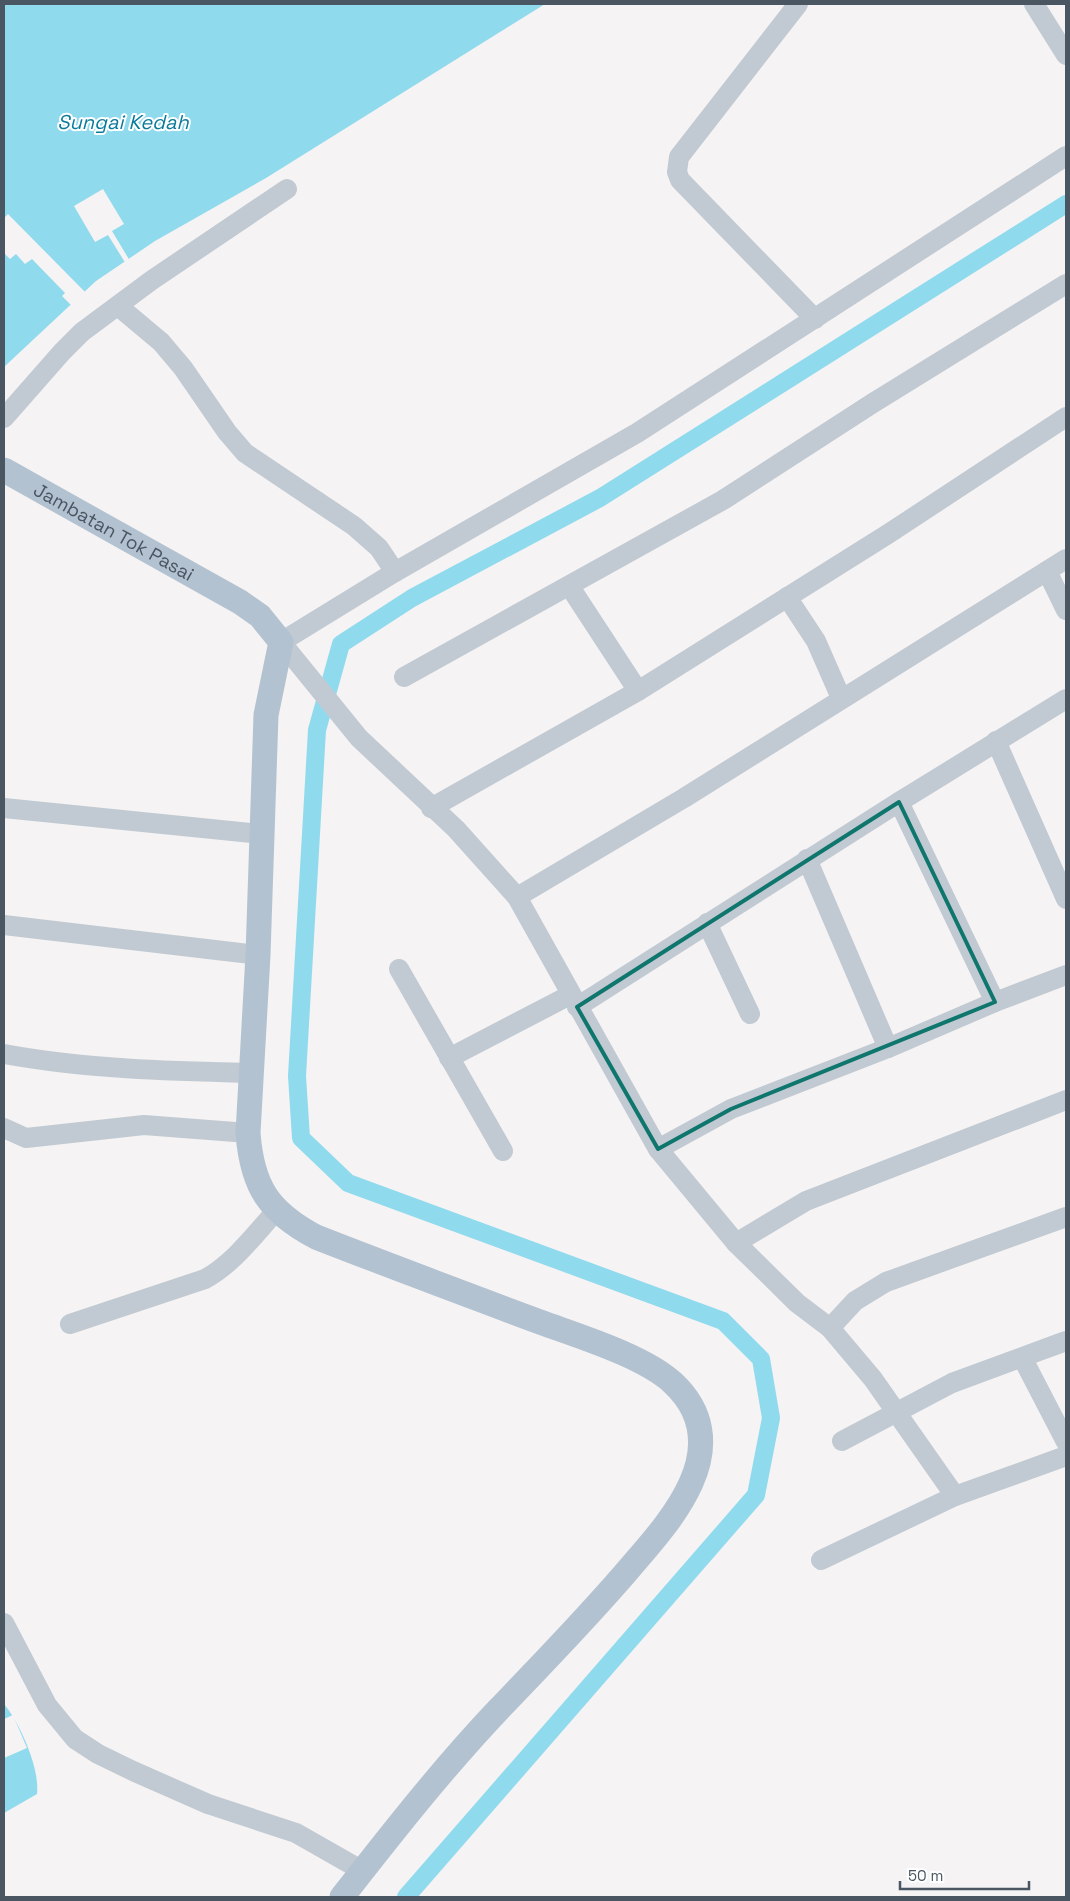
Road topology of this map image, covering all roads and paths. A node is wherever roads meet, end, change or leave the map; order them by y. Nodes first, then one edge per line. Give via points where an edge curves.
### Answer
1 (798, 4) edge
2 (1034, 4) edge
3 (1066, 55) edge
4 (1066, 156) edge
5 (287, 189) dead end
6 (1066, 284) edge
7 (118, 306) junction
8 (814, 319) junction
9 (1066, 417) edge
10 (4, 418) edge
11 (4, 470) edge
12 (1066, 559) edge
13 (1047, 571) junction
14 (395, 572) junction
15 (570, 587) junction
16 (787, 597) junction
17 (1066, 610) edge
18 (287, 650) junction
19 (404, 677) dead end
20 (638, 690) junction
21 (841, 698) junction
22 (1066, 699) edge
23 (996, 741) junction
24 (899, 802) junction
25 (4, 808) edge
26 (431, 808) junction
27 (261, 834) junction
28 (807, 859) junction
29 (517, 897) junction
30 (1066, 899) edge
31 (707, 923) junction
32 (4, 925) edge
33 (258, 954) junction
34 (399, 969) dead end
35 (1066, 975) edge
36 (574, 1001) junction
37 (995, 1002) junction
38 (750, 1014) dead end
39 (888, 1048) junction
40 (4, 1054) edge
41 (449, 1058) junction
42 (251, 1073) junction
43 (1066, 1100) edge
44 (4, 1128) edge
45 (248, 1133) junction
46 (658, 1149) junction
47 (503, 1151) dead end
48 (276, 1210) junction
49 (1066, 1216) edge
50 (736, 1243) junction
51 (70, 1324) dead end
52 (830, 1328) junction
53 (1066, 1341) edge
54 (1023, 1359) junction
55 (896, 1412) junction
56 (842, 1441) dead end
57 (1066, 1442) edge
58 (1066, 1456) edge
59 (955, 1496) junction
60 (821, 1560) dead end
61 (4, 1623) edge
62 (361, 1870) junction
63 (342, 1897) edge

1 - 8 street via 679,157 677,172 680,180
2 - 3 street
4 - 8 street
5 - 7 street via 188,254
6 - 15 street via 762,476
7 - 10 street via 82,332
7 - 14 street via 161,342 245,453 361,532 378,548
8 - 14 street via 637,433
9 - 16 street
11 - 18 main road, Jambatan Tok Pasai via 225,593 260,616
12 - 13 street
13 - 17 street
13 - 21 street
14 - 18 street
15 - 19 street
15 - 20 street
16 - 20 street
16 - 21 street via 816,641
18 - 26 street via 359,738
18 - 27 main road via 266,715
20 - 26 street
21 - 29 street via 684,798
22 - 23 street
23 - 24 street
23 - 30 street
24 - 28 street
24 - 37 street
25 - 27 street
26 - 29 street via 490,865
27 - 33 main road
28 - 31 street
28 - 39 street
29 - 36 street
31 - 36 street
31 - 38 street
32 - 33 street
33 - 42 main road
34 - 41 street
35 - 37 street
36 - 41 street
36 - 46 street
37 - 39 street
39 - 46 street via 731,1109
40 - 42 street via 51,1063
41 - 47 street
42 - 45 main road
43 - 50 street via 806,1201
44 - 45 street via 26,1138 144,1125
45 - 48 main road via 259,1186
46 - 50 street
48 - 51 street via 230,1262 205,1279
48 - 62 main road via 292,1224 316,1236 568,1332 652,1369 670,1380 682,1393 698,1418 700,1428 699,1455 690,1484 654,1540 612,1590 489,1720
49 - 52 street via 886,1282 855,1301
50 - 52 street via 797,1303
52 - 55 street
53 - 54 street
54 - 55 street via 952,1383
54 - 57 street
55 - 56 street
55 - 59 street
58 - 59 street
59 - 60 street
61 - 62 street via 47,1705 76,1739 98,1754 208,1804 296,1833
62 - 63 main road

